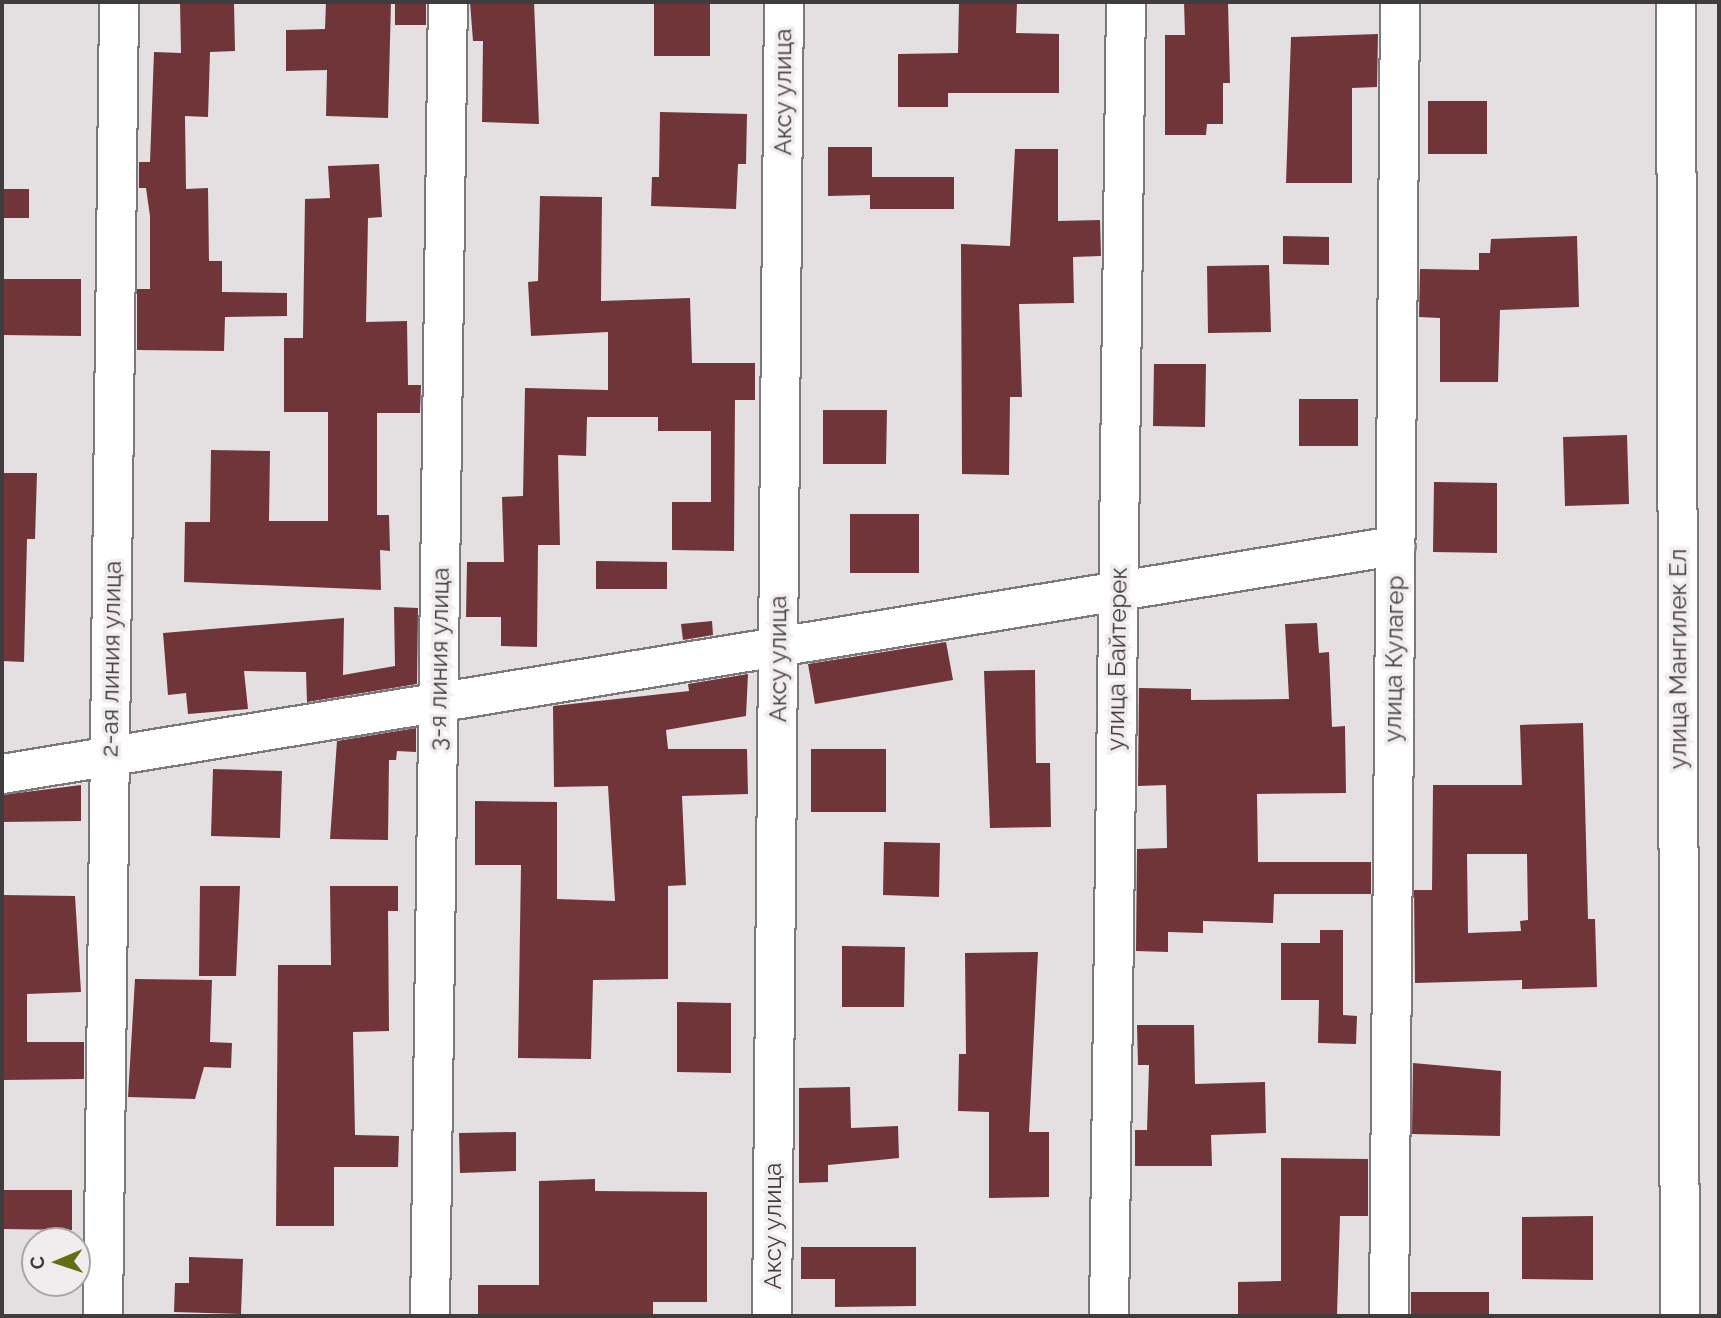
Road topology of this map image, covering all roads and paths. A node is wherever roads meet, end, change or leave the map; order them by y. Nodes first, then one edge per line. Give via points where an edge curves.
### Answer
1 (118, 2) edge
2 (448, 2) edge
3 (784, 2) edge
4 (1126, 2) edge
5 (1400, 2) edge
6 (1676, 2) edge
7 (1395, 545) junction
8 (1118, 591) junction
9 (778, 646) junction
10 (438, 702) junction
11 (110, 756) junction
12 (2, 774) edge
13 (103, 1316) edge
14 (430, 1316) edge
15 (772, 1316) edge
16 (1109, 1316) edge
17 (1389, 1316) edge
18 (1680, 1316) edge

1 - 11 street, 2-ая линия улица
2 - 10 street, 3-я линия улица
3 - 9 street, Аксу улица
4 - 8 street, улица Байтерек
5 - 7 street, улица Кулагер
6 - 18 street, улица Мангилек Ел
7 - 8 street
7 - 17 street, улица Кулагер
8 - 9 street
8 - 16 street, улица Байтерек
9 - 10 street
9 - 15 street, Аксу улица
10 - 11 street
10 - 14 street, 3-я линия улица
11 - 12 street
11 - 13 street, 2-ая линия улица

